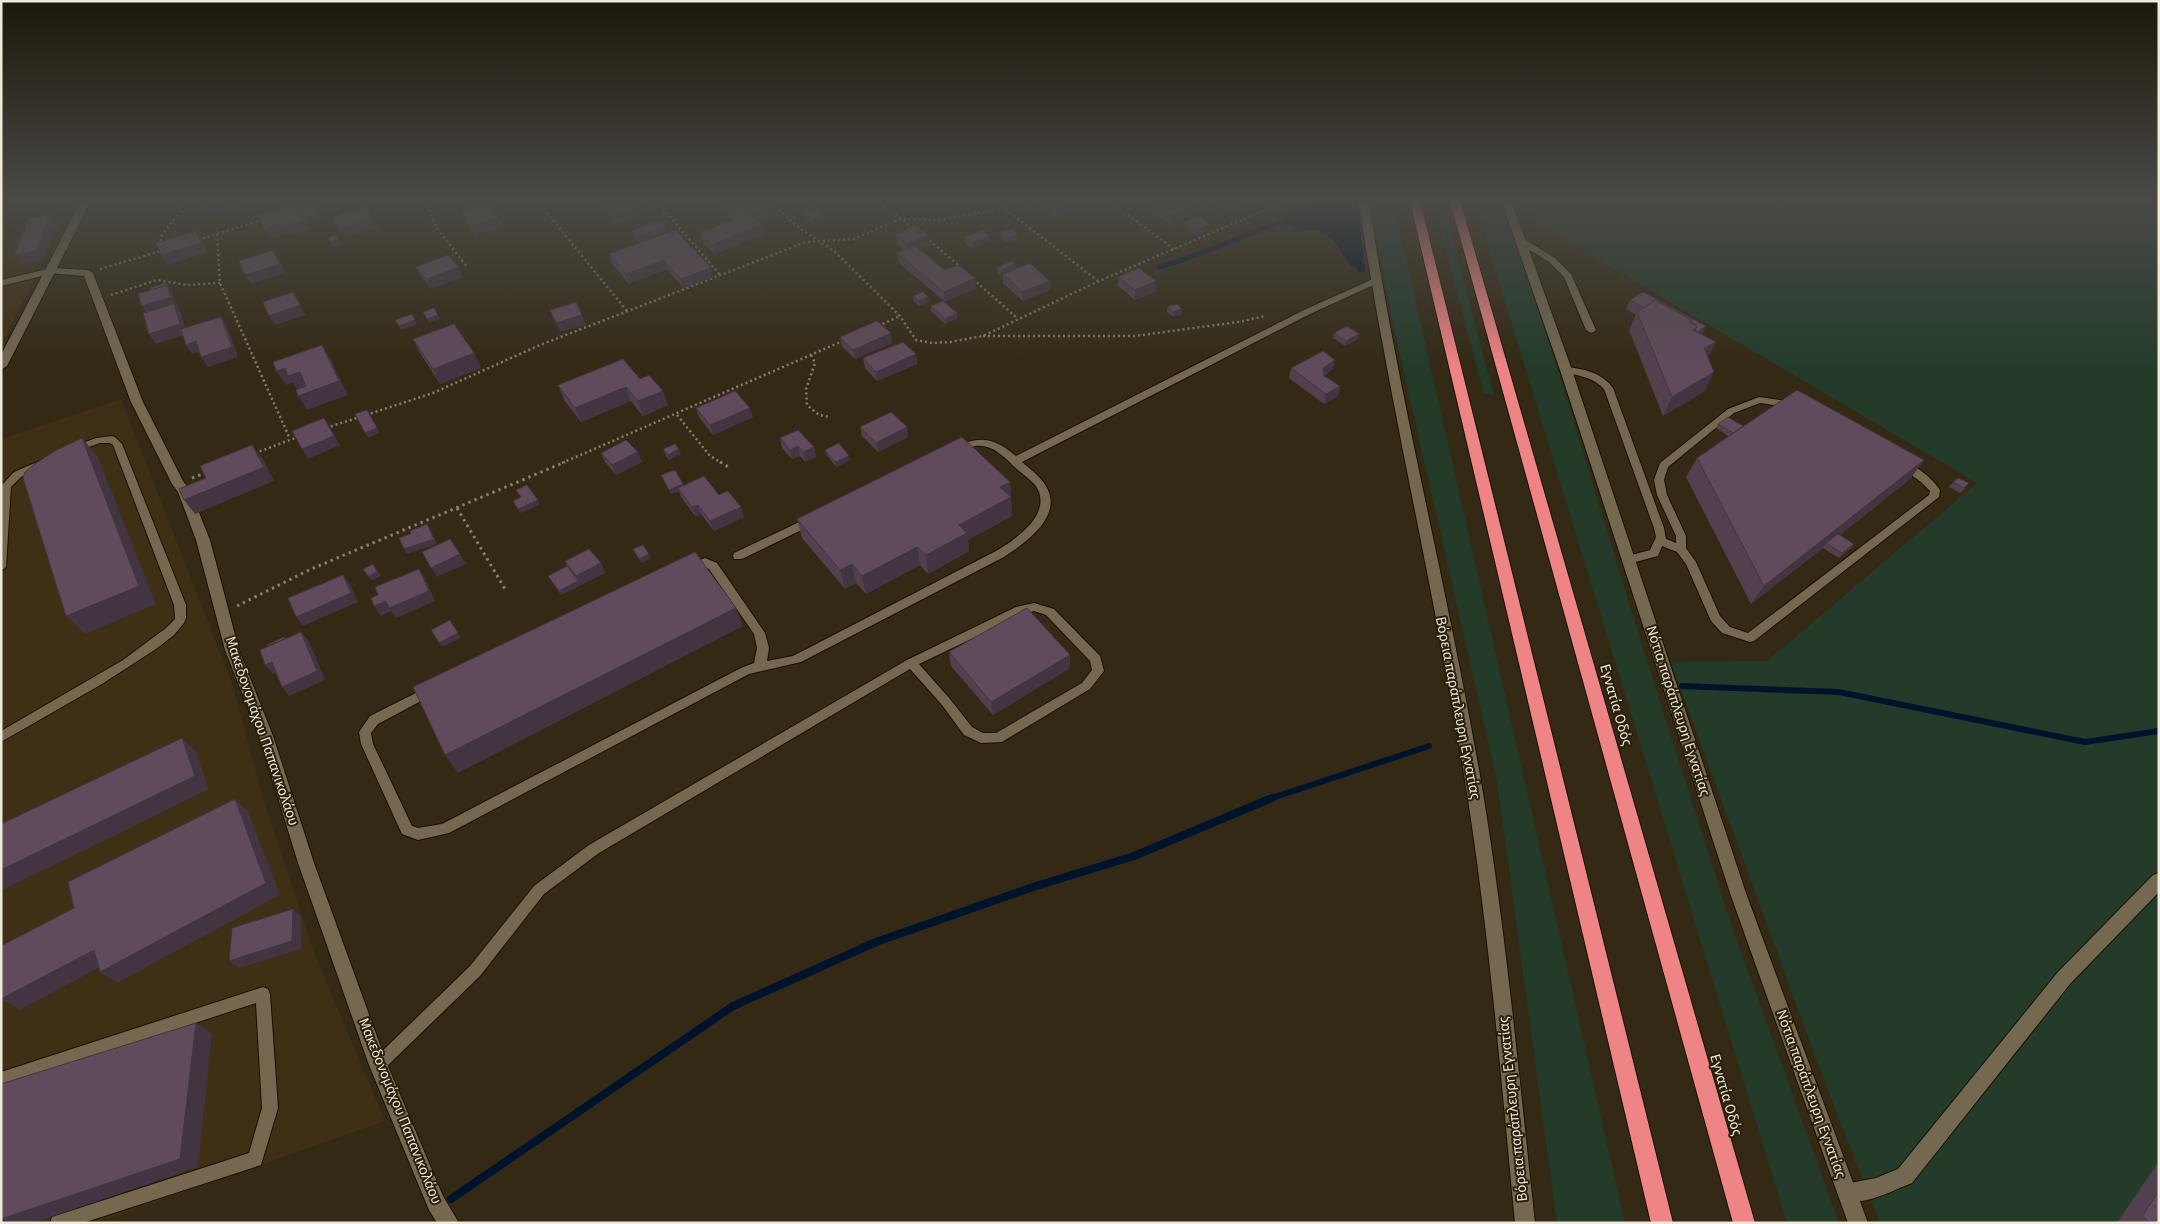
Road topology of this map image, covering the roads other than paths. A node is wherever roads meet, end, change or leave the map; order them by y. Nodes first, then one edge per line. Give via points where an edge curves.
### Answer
1 (60, 254) edge
2 (1370, 254) edge
3 (1428, 254) edge
4 (1470, 254) edge
5 (1525, 254) edge
6 (1543, 254) edge
7 (52, 271) junction
8 (1374, 281) junction
9 (1, 283) edge
10 (1591, 330) dead end
11 (1, 366) edge
12 (1566, 370) junction
13 (1808, 411) edge
14 (947, 455) edge
15 (1015, 461) junction
16 (1897, 462) edge
17 (825, 514) edge
18 (1660, 541) junction
19 (1681, 549) junction
20 (2, 556) edge
21 (738, 556) dead end
22 (1628, 560) junction
23 (1, 567) edge
24 (679, 573) edge
25 (911, 663) junction
26 (760, 665) junction
27 (441, 685) edge
28 (1, 737) edge
29 (2159, 880) edge
30 (378, 1065) junction
31 (1, 1080) edge
32 (1847, 1192) junction
33 (58, 1223) edge
34 (449, 1223) edge
35 (1525, 1223) edge
36 (1662, 1223) edge
37 (1744, 1223) edge
38 (1858, 1223) edge

1 - 7 street
2 - 8 street, Βόρεια παράπλευρη Εγνατίας
3 - 36 highway
4 - 37 highway, Εγνατία Οδός
5 - 12 street, Νότια παράπλευρη Εγνατίας
6 - 10 lane via 1568,276
7 - 9 lane
7 - 11 street
7 - 30 street, Μακεδονομάχου Παπανικολάου via 88,273 137,402 184,490 203,540 232,650 266,736 306,863
8 - 15 lane
8 - 35 street, Βόρεια παράπλευρη Εγνατίας via 1463,724 1480,826 1505,1023
12 - 18 lane via 1594,376 1608,388 1659,528
12 - 22 street, Νότια παράπλευρη Εγνατίας
13 - 19 lane via 1784,402 1759,400 1731,411 1664,465 1659,480 1662,495 1681,536
14 - 15 lane via 969,444 985,442 994,444
15 - 26 lane via 1042,488 1046,498 1038,522 1017,544 798,660
16 - 19 lane via 1925,479 1935,490 1934,498 1750,638 1726,630 1715,618 1691,562
17 - 21 lane
18 - 19 lane
18 - 22 lane via 1654,553
20 - 23 lane
20 - 28 lane via 6,487 10,478 22,470 99,440 112,439 117,444 180,605 180,620 167,636 143,653
22 - 32 street, Νότια παράπλευρη Εγνατίας via 1739,896
24 - 26 lane via 702,563 713,566 759,633 763,648
25 - 25 lane via 1020,610 1034,607 1050,612 1096,659 1098,671 1086,686 998,738 980,738 968,731
25 - 30 lane via 594,849 539,890 475,972
26 - 27 lane via 444,829 418,834 407,830 367,744 365,732 388,710
29 - 32 street via 2064,978 1905,1176 1876,1188
30 - 34 street, Μακεδονομάχου Παπανικολάου via 436,1203
31 - 33 lane via 263,994 270,1108 255,1159
32 - 38 street, Νότια παράπλευρη Εγνατίας

